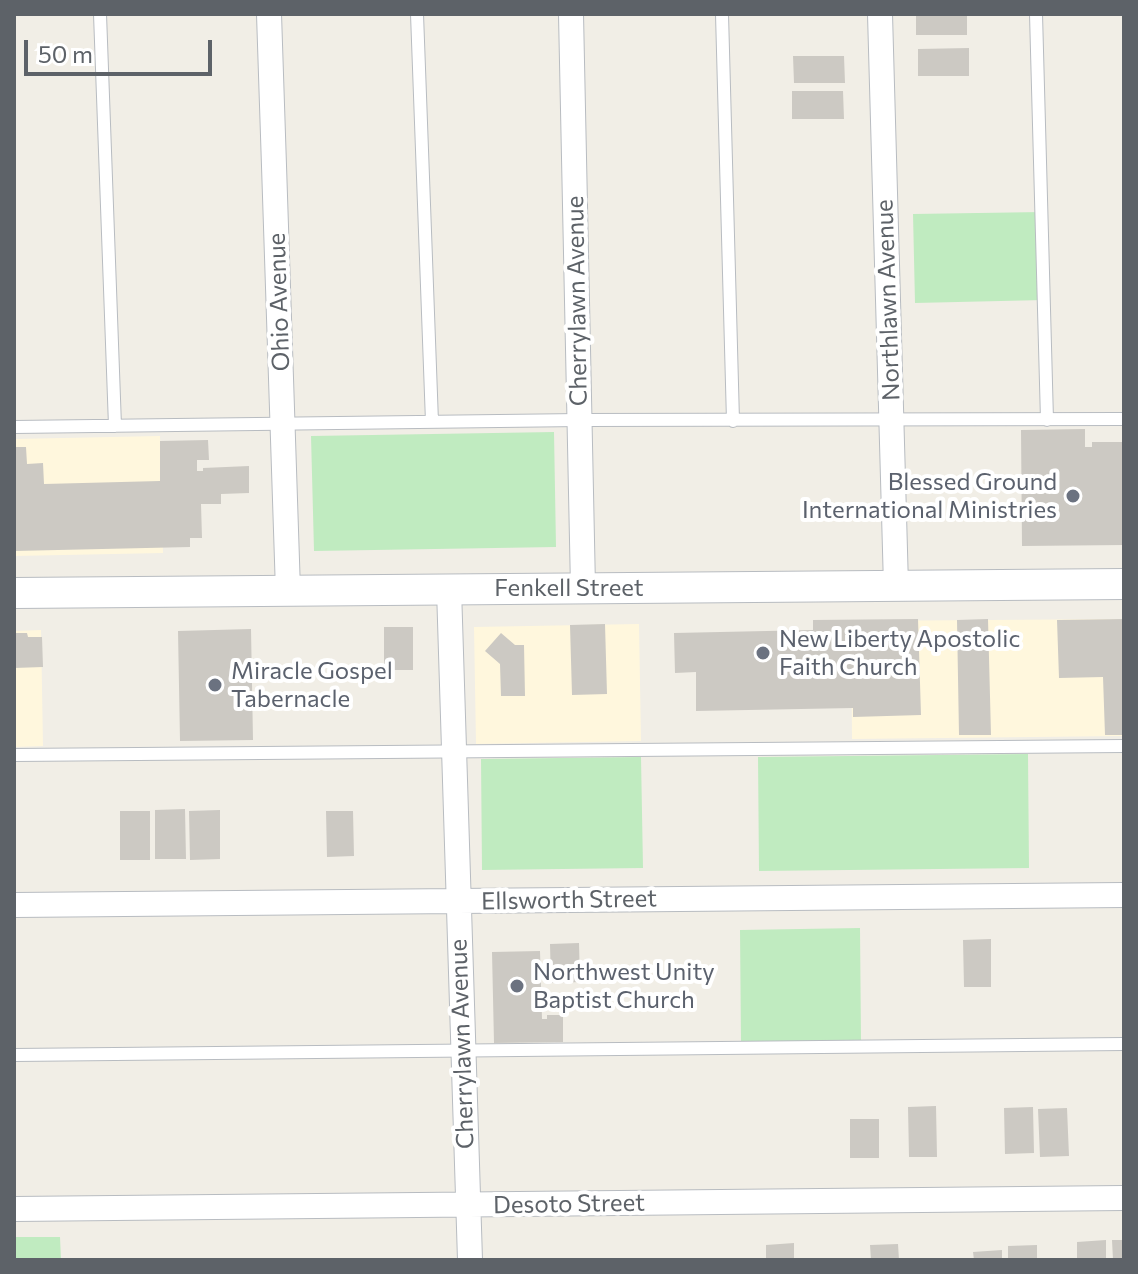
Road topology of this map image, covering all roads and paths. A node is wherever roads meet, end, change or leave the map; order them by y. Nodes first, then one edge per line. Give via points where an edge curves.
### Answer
1 (100, 14) edge
2 (269, 14) edge
3 (417, 14) edge
4 (571, 14) edge
5 (722, 14) edge
6 (880, 14) edge
7 (1036, 14) edge
8 (1124, 419) edge
9 (580, 420) junction
10 (1047, 420) junction
11 (733, 421) junction
12 (891, 421) junction
13 (432, 422) junction
14 (282, 424) junction
15 (115, 426) junction
16 (14, 427) edge
17 (1124, 584) edge
18 (896, 586) junction
19 (583, 588) junction
20 (449, 589) junction
21 (288, 591) junction
22 (14, 593) edge
23 (1124, 746) edge
24 (453, 752) junction
25 (14, 755) edge
26 (1124, 895) edge
27 (457, 901) junction
28 (14, 905) edge
29 (1124, 1044) edge
30 (462, 1050) junction
31 (14, 1055) edge
32 (1124, 1198) edge
33 (468, 1205) junction
34 (14, 1209) edge
35 (470, 1260) edge

1 - 15 lane
2 - 14 street, Ohio Avenue
3 - 13 lane
4 - 9 street, Cherrylawn Avenue
5 - 11 lane
6 - 12 street, Northlawn Avenue
7 - 10 lane
8 - 10 lane
9 - 11 lane
9 - 13 lane
9 - 19 street, Cherrylawn Avenue
10 - 12 lane
11 - 12 lane
12 - 18 street, Northlawn Avenue
13 - 14 lane
14 - 15 lane
14 - 21 street, Ohio Avenue
15 - 16 lane
17 - 18 street, Fenkell Street
18 - 19 street, Fenkell Street
19 - 20 street, Fenkell Street
20 - 21 street, Fenkell Street
20 - 24 street, Cherrylawn Avenue
21 - 22 street, Fenkell Street
23 - 24 lane
24 - 25 lane
24 - 27 street, Cherrylawn Avenue
26 - 27 street, Ellsworth Street
27 - 28 street, Ellsworth Street
27 - 30 street, Cherrylawn Avenue
29 - 30 lane
30 - 31 lane
30 - 33 street, Cherrylawn Avenue
32 - 33 street, Desoto Street
33 - 34 street, Desoto Street
33 - 35 street, Cherrylawn Avenue

